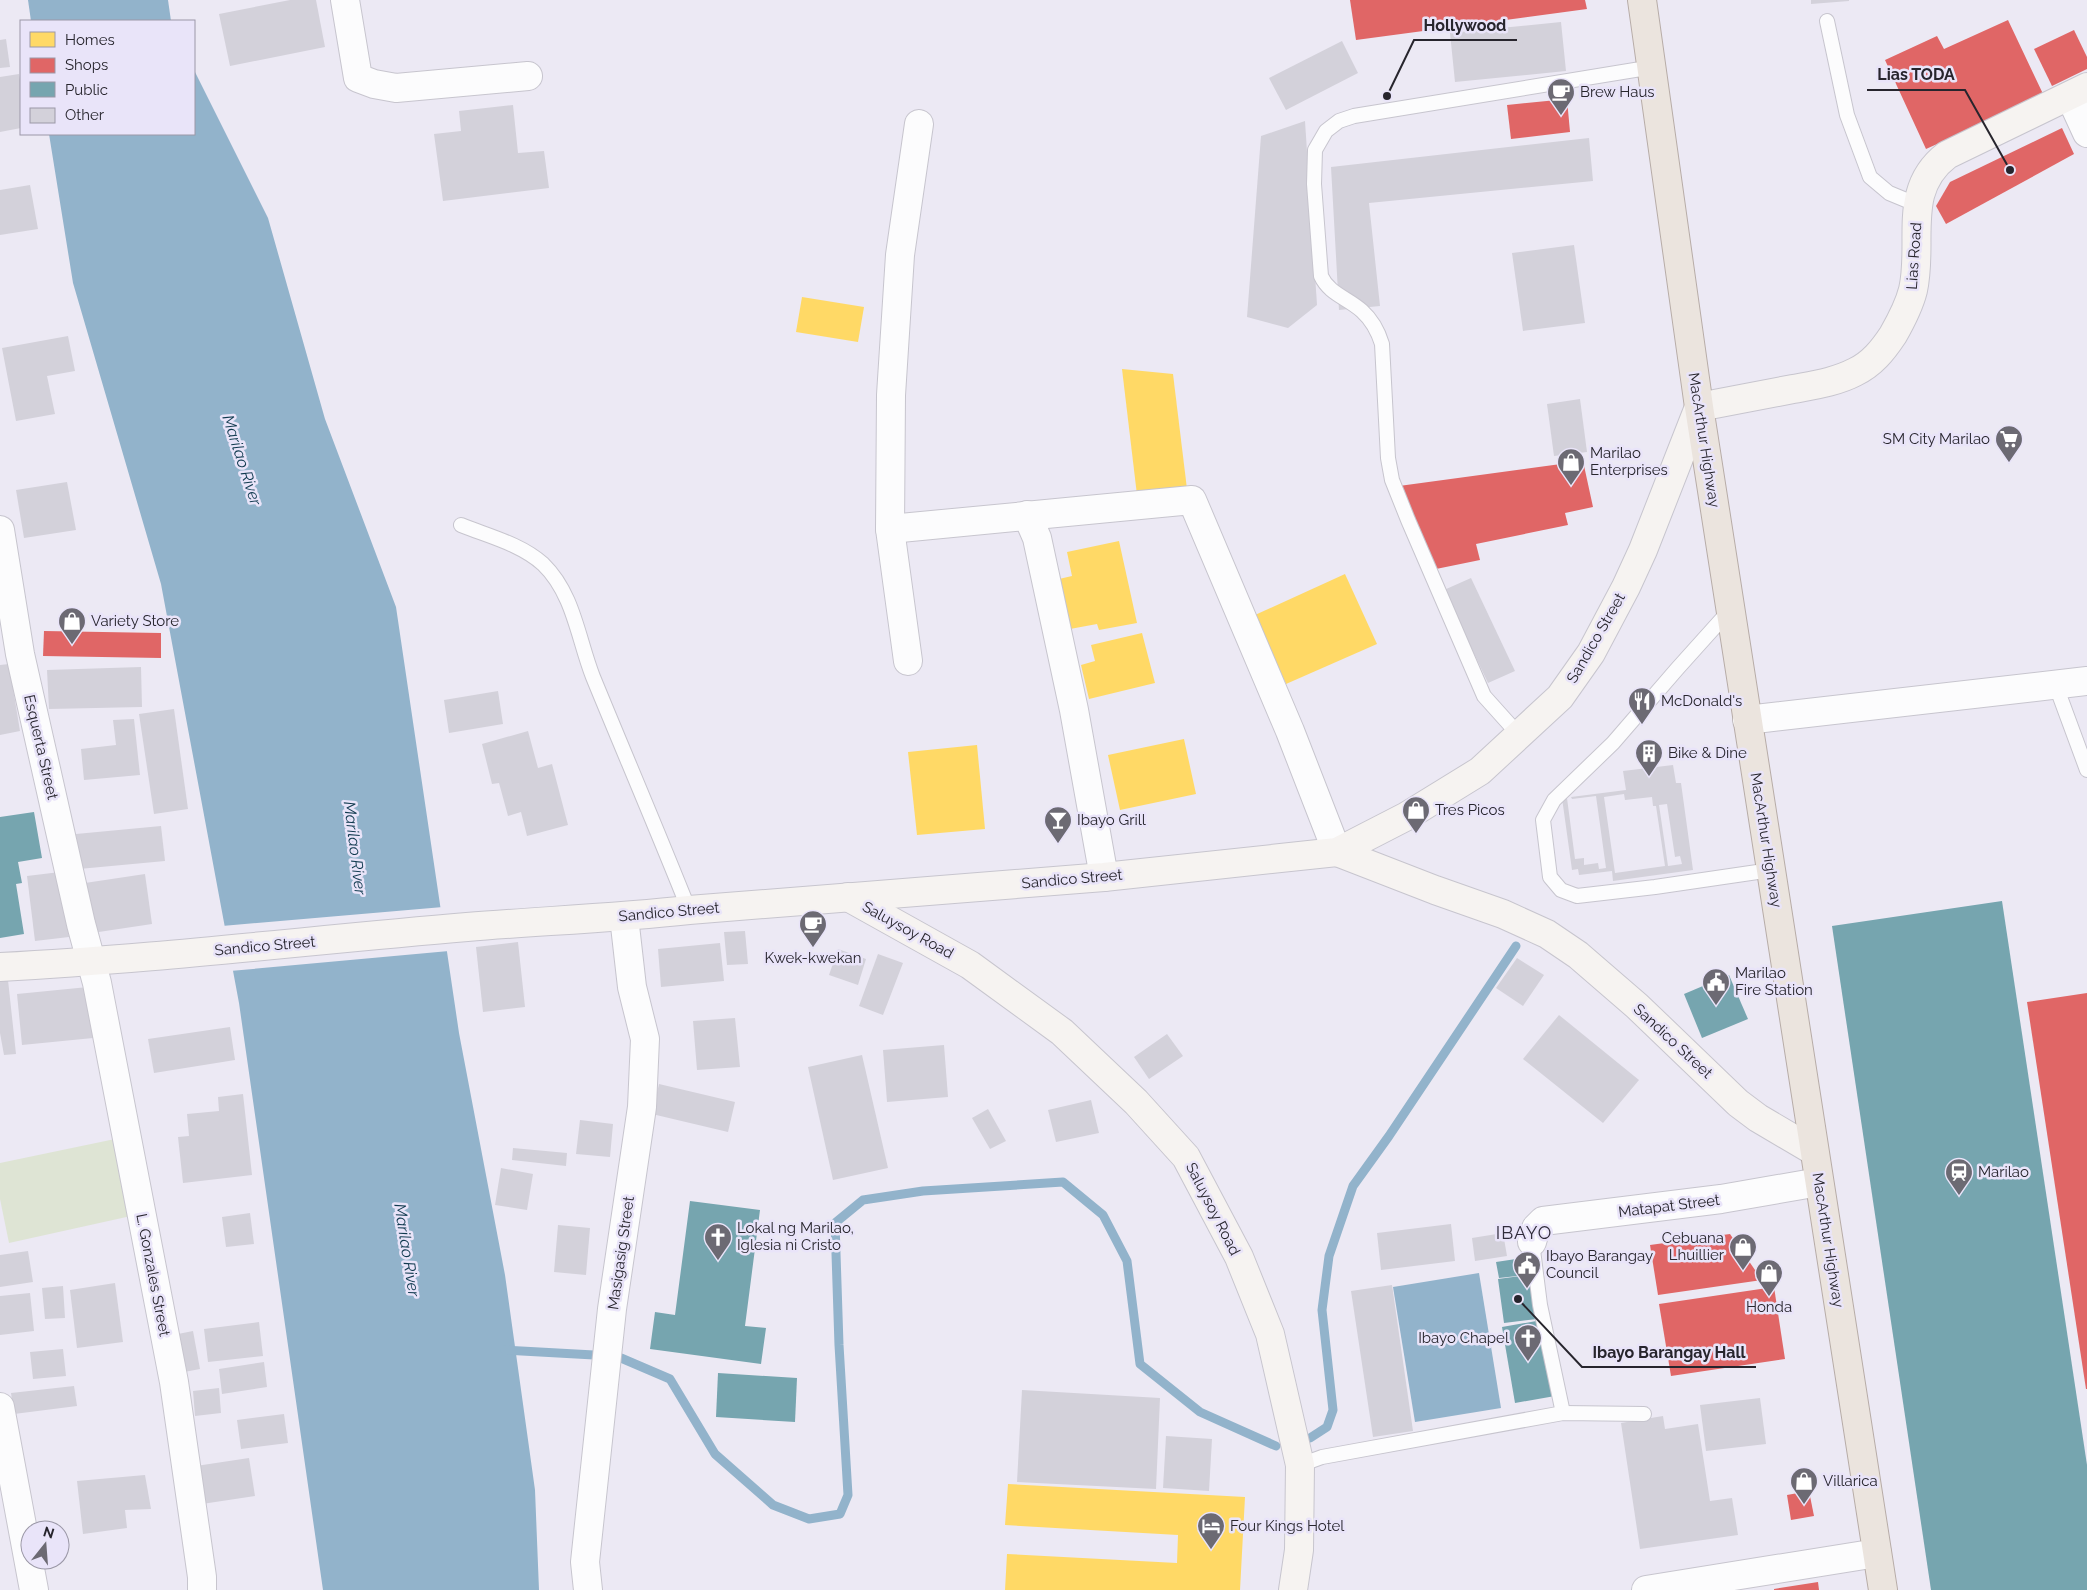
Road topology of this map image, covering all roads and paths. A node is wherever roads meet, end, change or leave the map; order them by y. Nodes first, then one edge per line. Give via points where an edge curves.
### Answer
1 (345, 0) edge
2 (1642, 0) edge
3 (1827, 21) dead end
4 (1653, 66) junction
5 (528, 76) dead end
6 (2079, 91) edge
7 (919, 124) dead end
8 (2087, 133) edge
9 (1918, 205) junction
10 (1699, 407) junction
11 (1027, 515) junction
12 (461, 525) dead end
13 (890, 529) junction
14 (0, 530) edge
15 (1731, 610) junction
16 (10, 656) edge
17 (908, 661) dead end
18 (2087, 681) edge
19 (2056, 686) junction
20 (1747, 720) junction
21 (1519, 735) junction
22 (2087, 770) edge
23 (1337, 852) junction
24 (1771, 870) junction
25 (1104, 877) junction
26 (848, 897) junction
27 (689, 910) junction
28 (624, 917) junction
29 (90, 962) junction
30 (0, 967) edge
31 (1814, 1152) junction
32 (1819, 1182) junction
33 (1532, 1242) joint
34 (0, 1407) edge
35 (1563, 1413) junction
36 (1644, 1414) dead end
37 (1300, 1465) junction
38 (1877, 1553) junction
39 (34, 1590) edge
40 (202, 1590) edge
41 (588, 1590) edge
42 (1293, 1590) edge
43 (1646, 1590) edge
44 (1883, 1590) edge

1 - 5 street via 358,78 364,81 396,88
2 - 4 highway, MacArthur Highway
3 - 9 lane via 1847,115 1870,177 1889,193
4 - 10 highway, MacArthur Highway
4 - 21 lane via 1354,116 1339,121 1326,131 1315,150 1314,184 1321,276 1324,284 1362,310 1378,330 1382,344 1392,480 1484,696
6 - 8 street
6 - 9 main road, Lias Road via 1947,155 1930,172
7 - 13 street via 900,255 891,395
9 - 10 main road, Lias Road via 1913,289 1907,308 1877,357 1856,372 1827,382
10 - 15 highway, MacArthur Highway
10 - 21 main road, Sandico Street via 1643,550 1610,620 1560,697
11 - 13 street
11 - 23 street via 1192,500 1290,731
11 - 25 street via 1037,538 1074,710
12 - 27 lane via 513,544 543,564 568,598 592,675
13 - 17 street
14 - 16 street, Esquerta Street
15 - 20 highway, MacArthur Highway
15 - 24 lane via 1613,743 1554,800 1543,820 1550,877 1561,890 1577,896
16 - 29 street, Esquerta Street
18 - 19 street
19 - 20 street
19 - 22 lane
20 - 24 highway, MacArthur Highway
21 - 23 main road, Sandico Street via 1480,771 1407,816
23 - 25 main road, Sandico Street
23 - 31 main road, Sandico Street via 1503,914 1547,934 1578,955 1637,1006 1738,1103
24 - 31 highway, MacArthur Highway
25 - 26 main road, Sandico Street
26 - 27 main road, Sandico Street
26 - 37 main road, Saluysoy Road via 970,965 1062,1032 1136,1102 1186,1157 1239,1257 1270,1334
27 - 28 main road, Sandico Street
28 - 29 main road, Sandico Street via 468,927
28 - 41 street, Masigasig Street via 632,987 645,1039 642,1107 611,1319 585,1562
29 - 30 main road, Sandico Street
29 - 40 street, L. Gonzales Street via 174,1382
31 - 32 highway, MacArthur Highway
32 - 33 street, Matapat Street via 1722,1199 1543,1221 1536,1228
32 - 38 highway, MacArthur Highway
33 - 35 lane via 1539,1298
34 - 39 street
35 - 36 lane
35 - 37 lane via 1322,1457
37 - 42 main road, Saluysoy Road via 1299,1550
38 - 43 street
38 - 44 highway, MacArthur Highway

